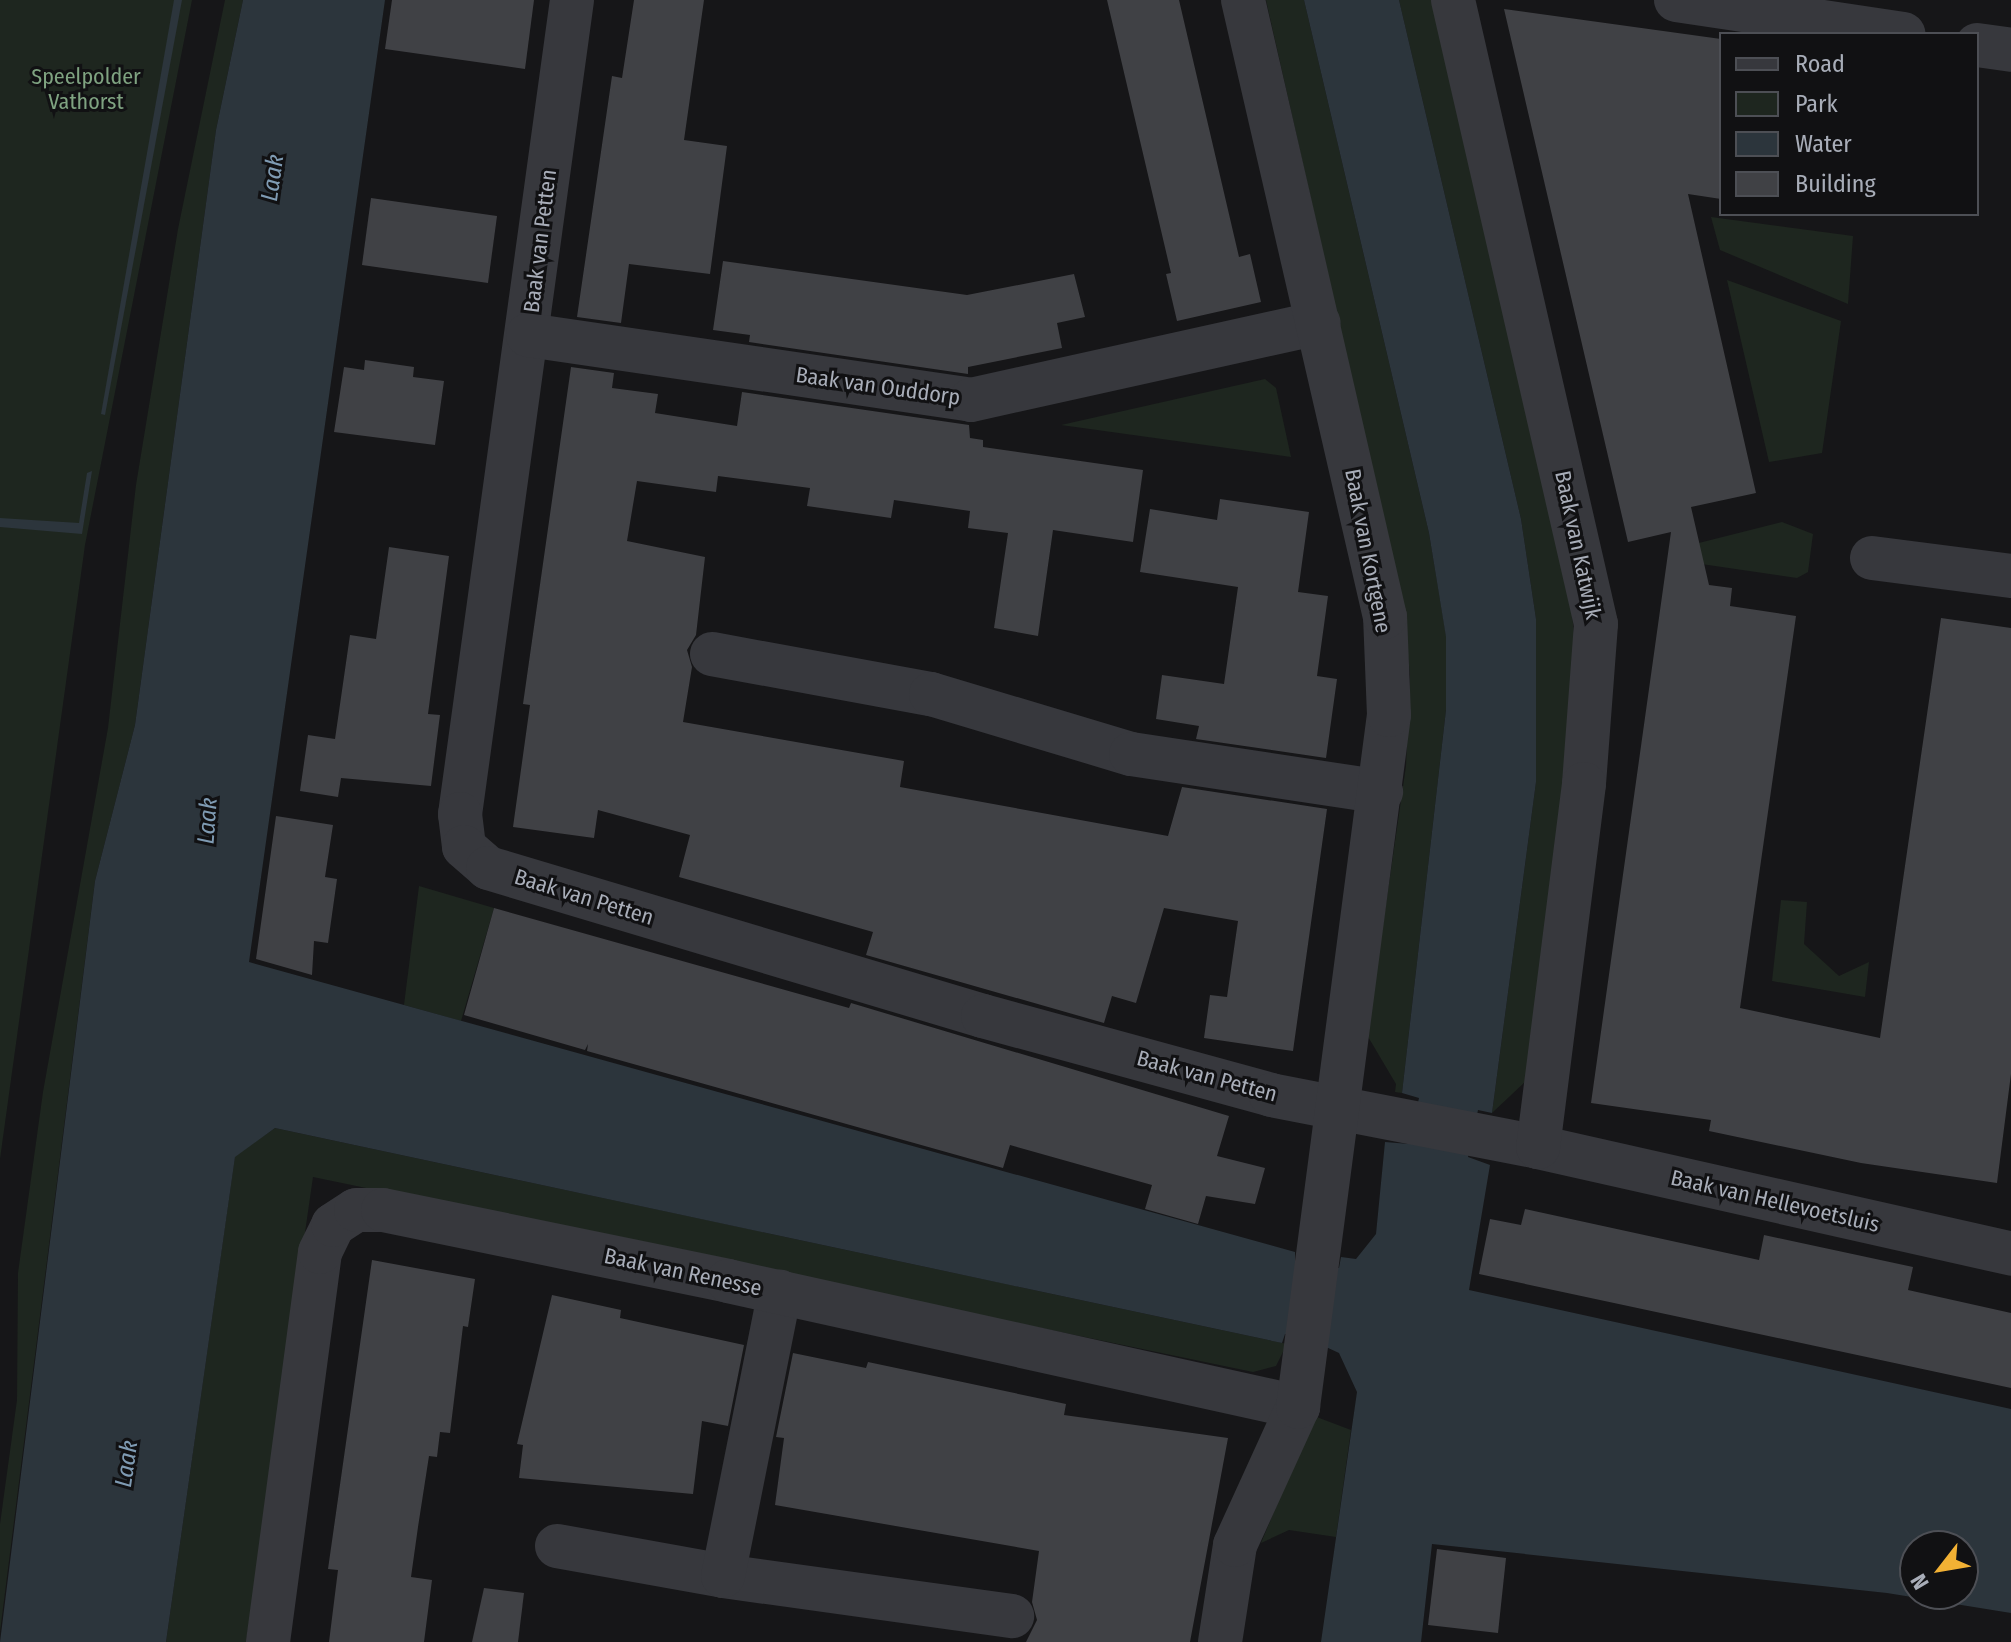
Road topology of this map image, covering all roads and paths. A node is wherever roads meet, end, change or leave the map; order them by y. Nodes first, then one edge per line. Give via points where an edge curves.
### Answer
1 (572, 0) edge
2 (1243, 0) edge
3 (1453, 0) edge
4 (1676, 0) edge
5 (1890, 32) edge
6 (1979, 45) edge
7 (2011, 50) edge
8 (1319, 323) junction
9 (528, 335) junction
10 (1872, 558) dead end
11 (2011, 576) edge
12 (712, 654) dead end
13 (1381, 792) junction
14 (1336, 1105) junction
15 (1538, 1147) junction
16 (2011, 1254) edge
17 (780, 1292) junction
18 (1298, 1407) junction
19 (557, 1546) dead end
20 (723, 1576) junction
21 (1012, 1616) dead end
22 (268, 1642) edge
23 (1220, 1642) edge

1 - 9 street, Baak van Petten
2 - 8 street, Baak van Kortgene
3 - 15 street, Baak van Katwijk via 1596,624 1584,784
4 - 5 street
6 - 7 street
8 - 9 street, Baak van Ouddorp via 971,400
8 - 13 street, Baak van Kortgene via 1385,617 1389,715
9 - 14 street, Baak van Petten via 460,814 464,847 488,868 968,1011 1271,1095
10 - 11 street
12 - 13 street via 931,694 1131,754
13 - 14 street, Baak van Kortgene
14 - 15 street, Baak van Petten
14 - 18 street, Baak van Kortgene
15 - 16 street, Baak van Hellevoetsluis
17 - 18 street, Baak van Renesse
17 - 20 street
17 - 22 street, Baak van Renesse via 383,1210 356,1210 333,1225 320,1252
18 - 23 street via 1235,1545
19 - 20 street
20 - 21 street

